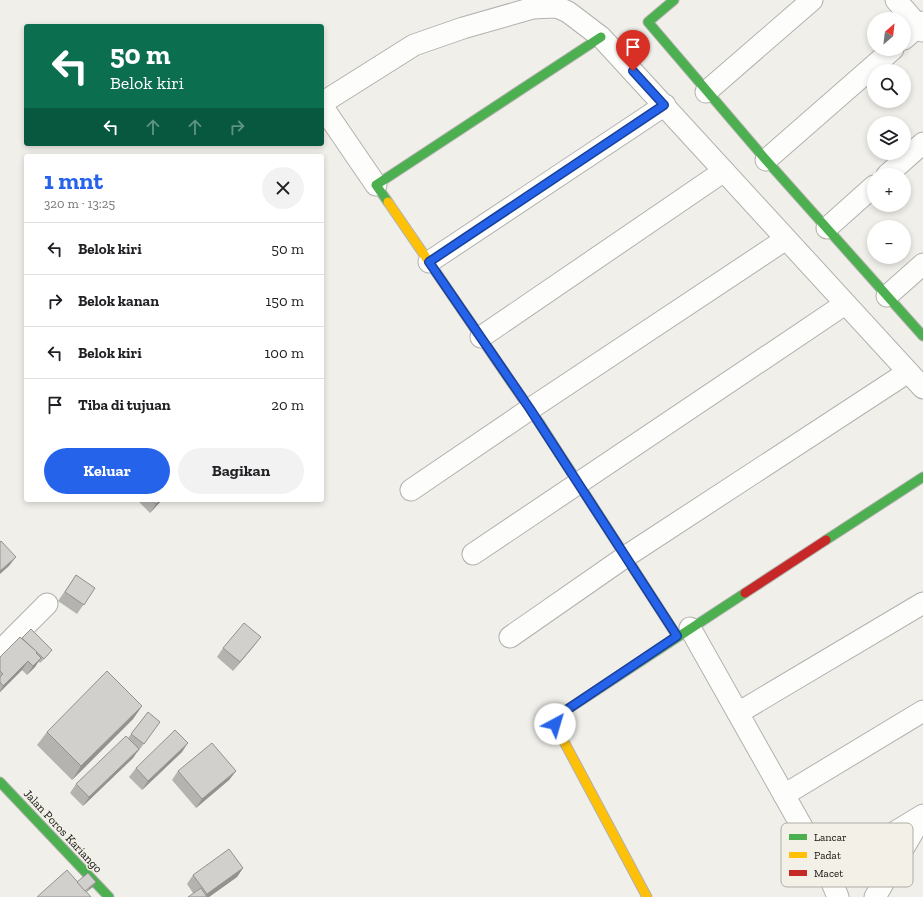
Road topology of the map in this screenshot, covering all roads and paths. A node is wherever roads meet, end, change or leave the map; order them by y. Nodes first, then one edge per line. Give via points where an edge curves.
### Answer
1 (674, 0) edge
2 (812, 0) edge
3 (896, 0) edge
4 (917, 30) edge
5 (601, 37) junction
6 (885, 56) edge
7 (706, 92) junction
8 (324, 102) edge
9 (664, 105) junction
10 (324, 109) edge
11 (923, 143) edge
12 (766, 160) junction
13 (895, 168) edge
14 (724, 171) junction
15 (376, 185) junction
16 (867, 192) edge
17 (827, 228) junction
18 (786, 239) junction
19 (429, 262) junction
20 (923, 264) edge
21 (887, 296) junction
22 (845, 304) junction
23 (923, 336) edge
24 (481, 337) junction
25 (908, 372) junction
26 (923, 388) edge
27 (530, 409) junction
28 (923, 477) edge
29 (577, 483) junction
30 (412, 490) dead end
31 (473, 554) dead end
32 (625, 558) junction
33 (923, 603) edge
34 (47, 604) dead end
35 (683, 632) junction
36 (510, 637) dead end
37 (0, 651) edge
38 (923, 711) edge
39 (738, 713) junction
40 (0, 782) edge
41 (784, 795) junction
42 (923, 815) edge
43 (800, 823) edge
44 (910, 823) edge
45 (913, 832) edge
46 (834, 887) edge
47 (881, 887) edge
48 (109, 897) edge
49 (647, 897) edge
50 (838, 897) edge
51 (875, 897) edge

1 - 7 street via 648,22
2 - 7 street
3 - 4 street
5 - 8 street via 559,8 533,8 463,28 414,46
5 - 9 street
5 - 15 street
6 - 12 street
7 - 12 street
9 - 14 street
9 - 19 street
10 - 15 street
11 - 13 street
12 - 17 street
14 - 18 street
14 - 24 street
15 - 19 street
16 - 17 street
17 - 21 street
18 - 22 street
18 - 27 street
19 - 24 street
20 - 21 street
21 - 23 street
22 - 25 street
22 - 29 street
24 - 27 street
25 - 26 street
25 - 32 street
27 - 29 street
27 - 30 street
28 - 35 street
29 - 31 street
29 - 32 street
32 - 35 street
32 - 36 street
33 - 39 street
34 - 37 street
35 - 39 street
35 - 49 street via 555,720
38 - 41 street
39 - 41 street
40 - 48 street, Jalan Poros Kariango
41 - 43 street
42 - 44 street
42 - 45 street
46 - 50 street
47 - 51 street

